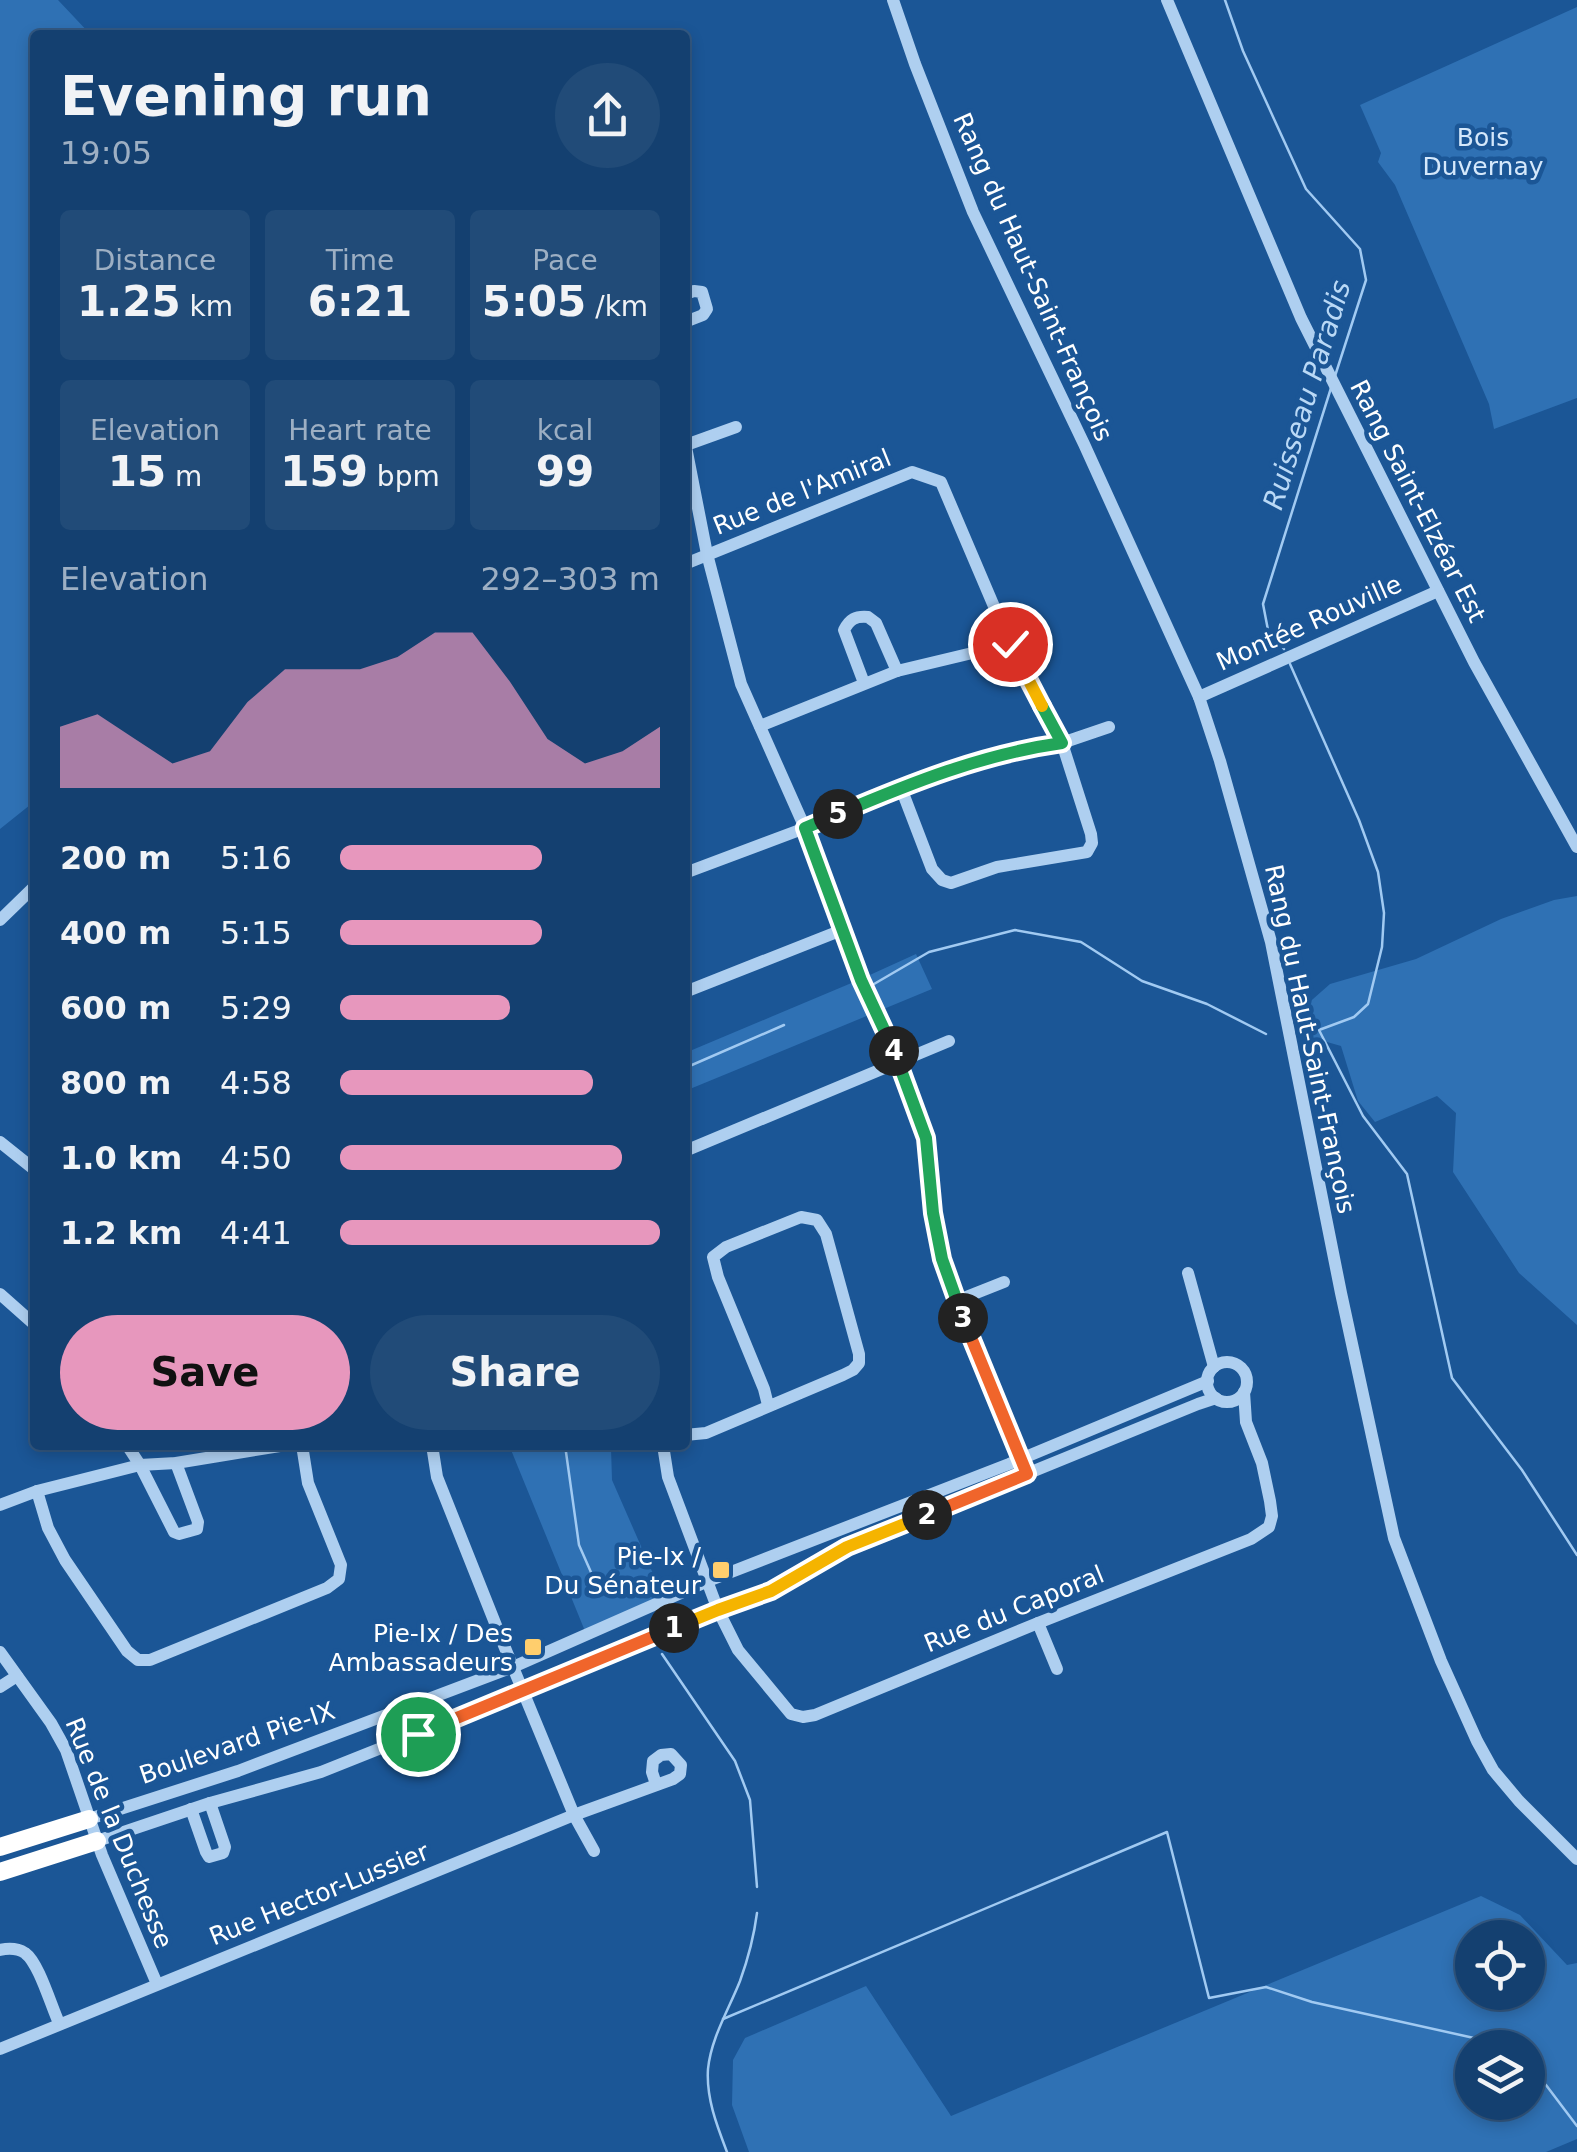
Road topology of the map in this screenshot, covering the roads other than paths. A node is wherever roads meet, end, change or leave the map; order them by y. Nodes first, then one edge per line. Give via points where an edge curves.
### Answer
1 (893, 0) edge
2 (1167, 0) edge
3 (690, 292) edge
4 (690, 320) edge
5 (736, 427) dead end
6 (690, 442) edge
7 (690, 464) edge
8 (707, 554) junction
9 (690, 562) edge
10 (1438, 590) junction
11 (1010, 644) junction
12 (897, 671) junction
13 (864, 682) junction
14 (1198, 697) junction
15 (760, 726) junction
16 (1108, 727) dead end
17 (1062, 743) junction
18 (901, 788) junction
19 (805, 828) junction
20 (1577, 847) edge
21 (690, 871) edge
22 (30, 891) edge
23 (0, 920) edge
24 (842, 930) junction
25 (690, 990) edge
26 (950, 1041) dead end
27 (898, 1064) junction
28 (0, 1142) edge
29 (690, 1149) edge
30 (30, 1166) edge
31 (1188, 1273) dead end
32 (1004, 1282) dead end
33 (0, 1294) edge
34 (956, 1302) junction
35 (30, 1321) edge
36 (1208, 1340) junction
37 (1229, 1362) junction
38 (1214, 1367) junction
39 (1208, 1381) junction
40 (1244, 1392) junction
41 (1221, 1400) junction
42 (768, 1405) junction
43 (1246, 1422) junction
44 (690, 1435) edge
45 (130, 1450) edge
46 (255, 1450) edge
47 (303, 1450) edge
48 (433, 1450) edge
49 (663, 1450) edge
50 (1021, 1459) junction
51 (176, 1463) junction
52 (140, 1465) junction
53 (1027, 1474) junction
54 (38, 1491) junction
55 (0, 1506) edge
56 (708, 1581) junction
57 (718, 1610) junction
58 (1038, 1622) junction
59 (0, 1652) edge
60 (513, 1667) junction
61 (1056, 1669) dead end
62 (16, 1676) junction
63 (0, 1687) edge
64 (524, 1691) junction
65 (656, 1784) dead end
66 (210, 1803) junction
67 (191, 1809) junction
68 (574, 1815) junction
69 (89, 1818) junction
70 (96, 1841) junction
71 (1, 1847) edge
72 (594, 1851) dead end
73 (1577, 1859) edge
74 (4, 1871) edge
75 (0, 1950) edge
76 (157, 1984) junction
77 (58, 2023) junction
78 (0, 2049) edge

1 - 14 street, Rang du Haut-Saint-François via 973,212
2 - 10 street, Rang Saint-Elzéar Est via 1301,318
3 - 4 street via 702,292 707,310
5 - 6 street
7 - 8 street
8 - 9 street, Rue de l'Amiral
8 - 11 street, Rue de l'Amiral via 912,472 940,482
8 - 15 street via 741,684
10 - 14 street, Montée Rouville
10 - 20 street, Rang Saint-Elzéar Est
11 - 12 street
11 - 17 street, Rue de l'Amiral
12 - 13 street
12 - 13 street via 876,623 857,616 844,630
13 - 15 street
14 - 73 street, Rang du Haut-Saint-François via 1271,942 1394,1538 1441,1661 1493,1770
15 - 19 street
16 - 17 street
17 - 18 street via 979,760
17 - 18 street, Rue de l'Amiral via 1091,834 1087,852 942,880
18 - 19 street
19 - 21 street
19 - 24 street
22 - 23 street
24 - 25 street
24 - 27 street
26 - 27 street
27 - 29 street
27 - 34 street via 926,1138 933,1213
28 - 30 street
31 - 36 street
32 - 34 street
33 - 35 street
34 - 50 street
36 - 37 street
36 - 38 street
37 - 38 street
37 - 40 street via 1245,1374
38 - 39 street
39 - 41 street
39 - 50 street, Boulevard Pie-IX
40 - 41 street
40 - 43 street, Rue du Caporal
41 - 43 street, Rue du Caporal
41 - 53 street, Boulevard Pie-IX
42 - 42 street via 859,1363 817,1220 801,1218 713,1257
42 - 44 street
43 - 58 street, Rue du Caporal via 1262,1463 1272,1516 1268,1527
45 - 52 street
46 - 51 street
47 - 54 street via 308,1483 341,1565 338,1578 150,1660 127,1651 65,1560
48 - 60 street via 437,1477
49 - 56 street
50 - 53 street
50 - 56 street, Boulevard Pie-IX
51 - 52 street
51 - 52 street via 198,1522 197,1529 178,1534
52 - 54 street
53 - 57 street, Boulevard Pie-IX via 847,1547 771,1591
54 - 55 street
56 - 57 street
56 - 60 street, Boulevard Pie-IX
57 - 58 street, Rue du Caporal via 738,1650 791,1714 803,1717
57 - 64 street, Boulevard Pie-IX
58 - 61 street
59 - 62 street, Rue de la Duchesse
60 - 64 street
60 - 69 street, Boulevard Pie-IX via 238,1771
62 - 63 street
62 - 69 street, Rue de la Duchesse via 61,1740
64 - 66 street, Boulevard Pie-IX via 320,1772
64 - 68 street
65 - 68 street, Rue Hector-Lussier
66 - 67 street, Boulevard Pie-IX
66 - 67 street, Boulevard Pie-IX via 225,1847 215,1856 206,1852
67 - 70 street, Boulevard Pie-IX
68 - 72 street
68 - 76 street, Rue Hector-Lussier
69 - 70 street, Rue de la Duchesse
69 - 71 highway, Boulevard Pie-IX
70 - 74 highway, Boulevard Pie-IX
70 - 76 street, Rue de la Duchesse
71 - 74 highway via 11,1856
75 - 77 street via 27,1954
76 - 77 street, Rue Hector-Lussier
77 - 78 street, Rue Hector-Lussier

